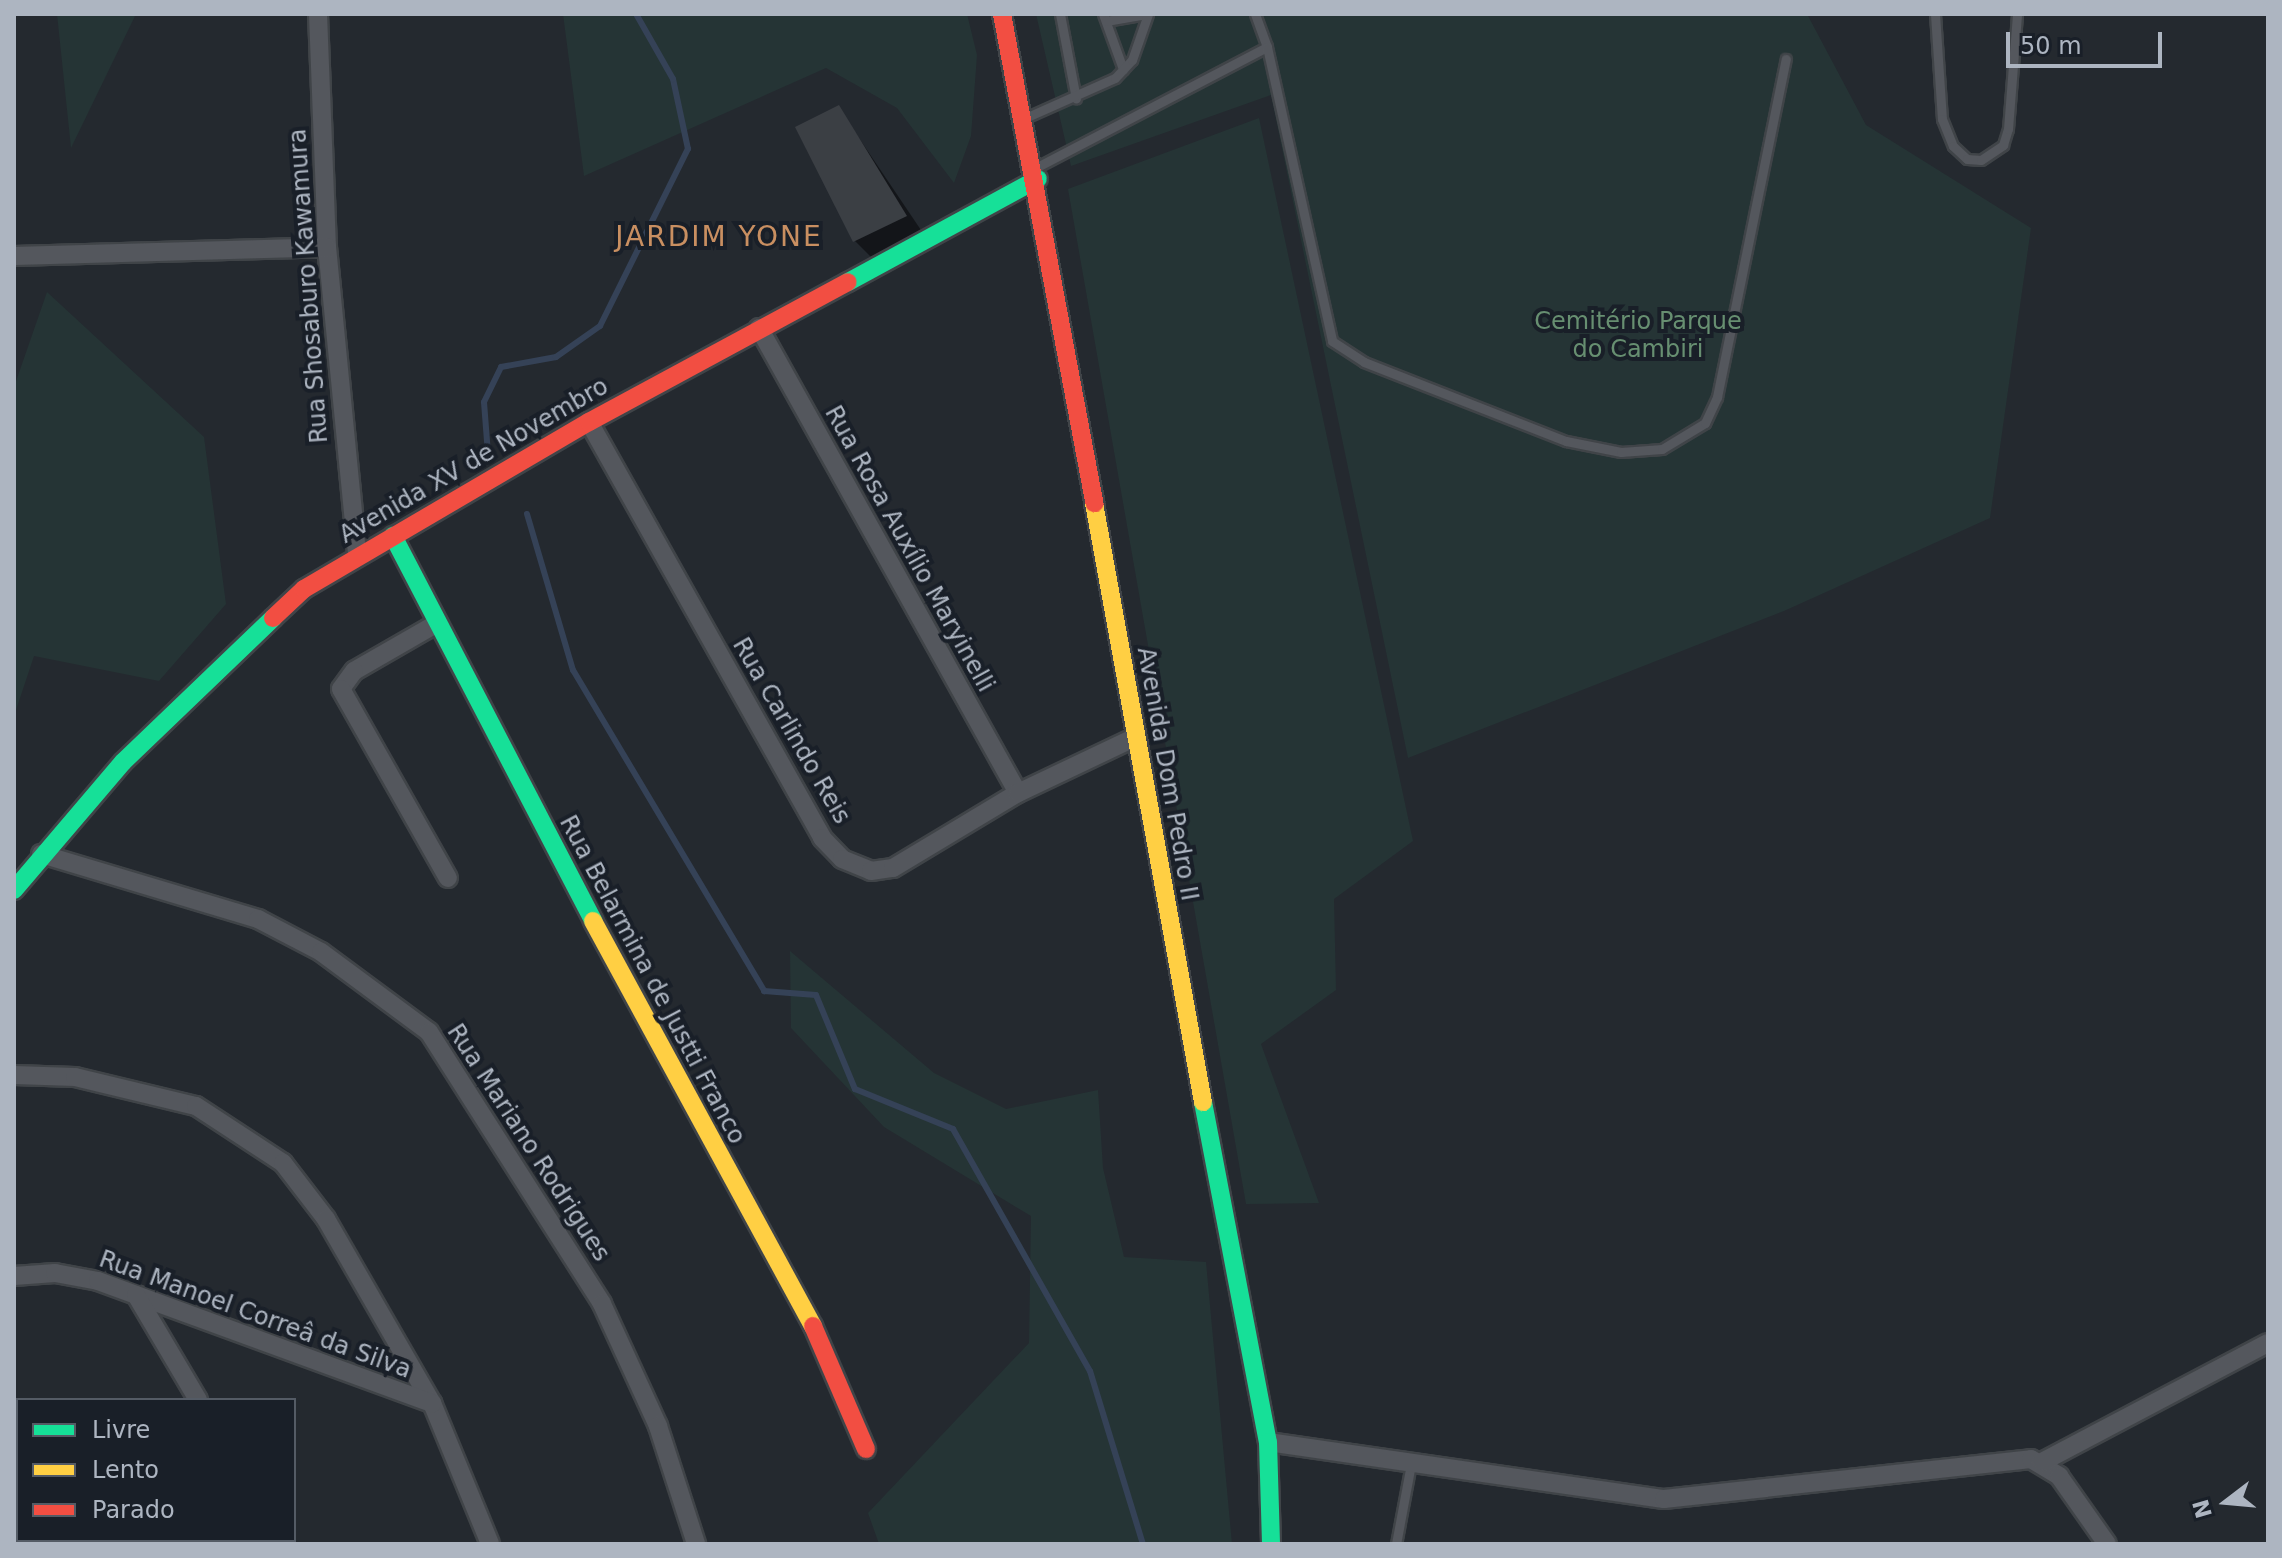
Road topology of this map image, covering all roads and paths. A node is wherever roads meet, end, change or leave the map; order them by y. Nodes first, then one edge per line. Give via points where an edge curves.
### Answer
1 (318, 14) edge
2 (1002, 14) edge
3 (1060, 14) edge
4 (1147, 14) edge
5 (1255, 14) edge
6 (1935, 14) edge
7 (2017, 14) edge
8 (1104, 17) edge
9 (1267, 47) junction
10 (1786, 59) dead end
11 (1123, 69) junction
12 (1076, 99) junction
13 (1025, 119) junction
14 (1037, 173) junction
15 (1007, 196) junction
16 (1044, 212) junction
17 (327, 247) junction
18 (14, 256) edge
19 (759, 328) junction
20 (589, 422) junction
21 (393, 536) junction
22 (357, 553) junction
23 (434, 625) junction
24 (1134, 738) junction
25 (1018, 793) junction
26 (41, 854) junction
27 (448, 878) dead end
28 (14, 890) edge
29 (14, 1075) edge
30 (14, 1276) edge
31 (136, 1295) junction
32 (2268, 1343) edge
33 (197, 1398) edge
34 (432, 1403) junction
35 (1268, 1442) junction
36 (866, 1449) dead end
37 (2042, 1462) junction
38 (1411, 1464) junction
39 (490, 1544) edge
40 (696, 1544) edge
41 (1271, 1544) edge
42 (1396, 1544) edge
43 (2107, 1544) edge

1 - 17 street, Rua Shosaburo Kawamura
2 - 13 street, Avenida Dom Pedro II
3 - 12 lane
4 - 8 lane
4 - 11 lane
5 - 9 lane
6 - 7 lane via 1942,119 1953,146 1967,159 1981,160 2003,145 2008,129
8 - 11 lane
9 - 10 lane via 1332,341 1364,362 1506,421 1621,452 1662,449 1689,437 1717,397
9 - 14 lane
11 - 12 lane
12 - 13 lane
13 - 14 street, Avenida Dom Pedro II
14 - 15 street, Avenida XV de Novembro
14 - 16 street, Avenida Dom Pedro II
15 - 16 street
15 - 19 street, Avenida XV de Novembro
16 - 24 street, Avenida Dom Pedro II
17 - 18 street
17 - 22 street, Rua Shosaburo Kawamura
19 - 20 street, Avenida XV de Novembro
19 - 25 street, Rua Rosa Auxílio Maryinelli
20 - 21 street, Avenida XV de Novembro
20 - 25 street, Rua Carlindo Reis via 822,838 842,859 871,871 893,868
21 - 22 street, Avenida XV de Novembro
21 - 23 street, Rua Belarmina de Justti Franco
22 - 26 street, Avenida XV de Novembro via 304,589 145,740
23 - 27 street via 354,671 341,689
23 - 36 street, Rua Belarmina de Justti Franco via 808,1314
24 - 25 street, Rua Carlindo Reis
24 - 35 street, Avenida Dom Pedro II
26 - 28 street, Avenida XV de Novembro
26 - 40 street, Rua Mariano Rodrigues via 258,919 321,952 429,1032 602,1304 658,1426
29 - 34 street via 136,1088 196,1106 246,1132 283,1163 326,1219
30 - 31 street, Rua Manoel Correâ da Silva via 55,1273
31 - 33 street
31 - 34 street, Rua Manoel Correâ da Silva
32 - 37 street
34 - 39 street
35 - 38 street
35 - 41 street, Avenida Dom Pedro II
37 - 38 street via 2016,1458 1676,1499
37 - 43 street
38 - 42 lane

